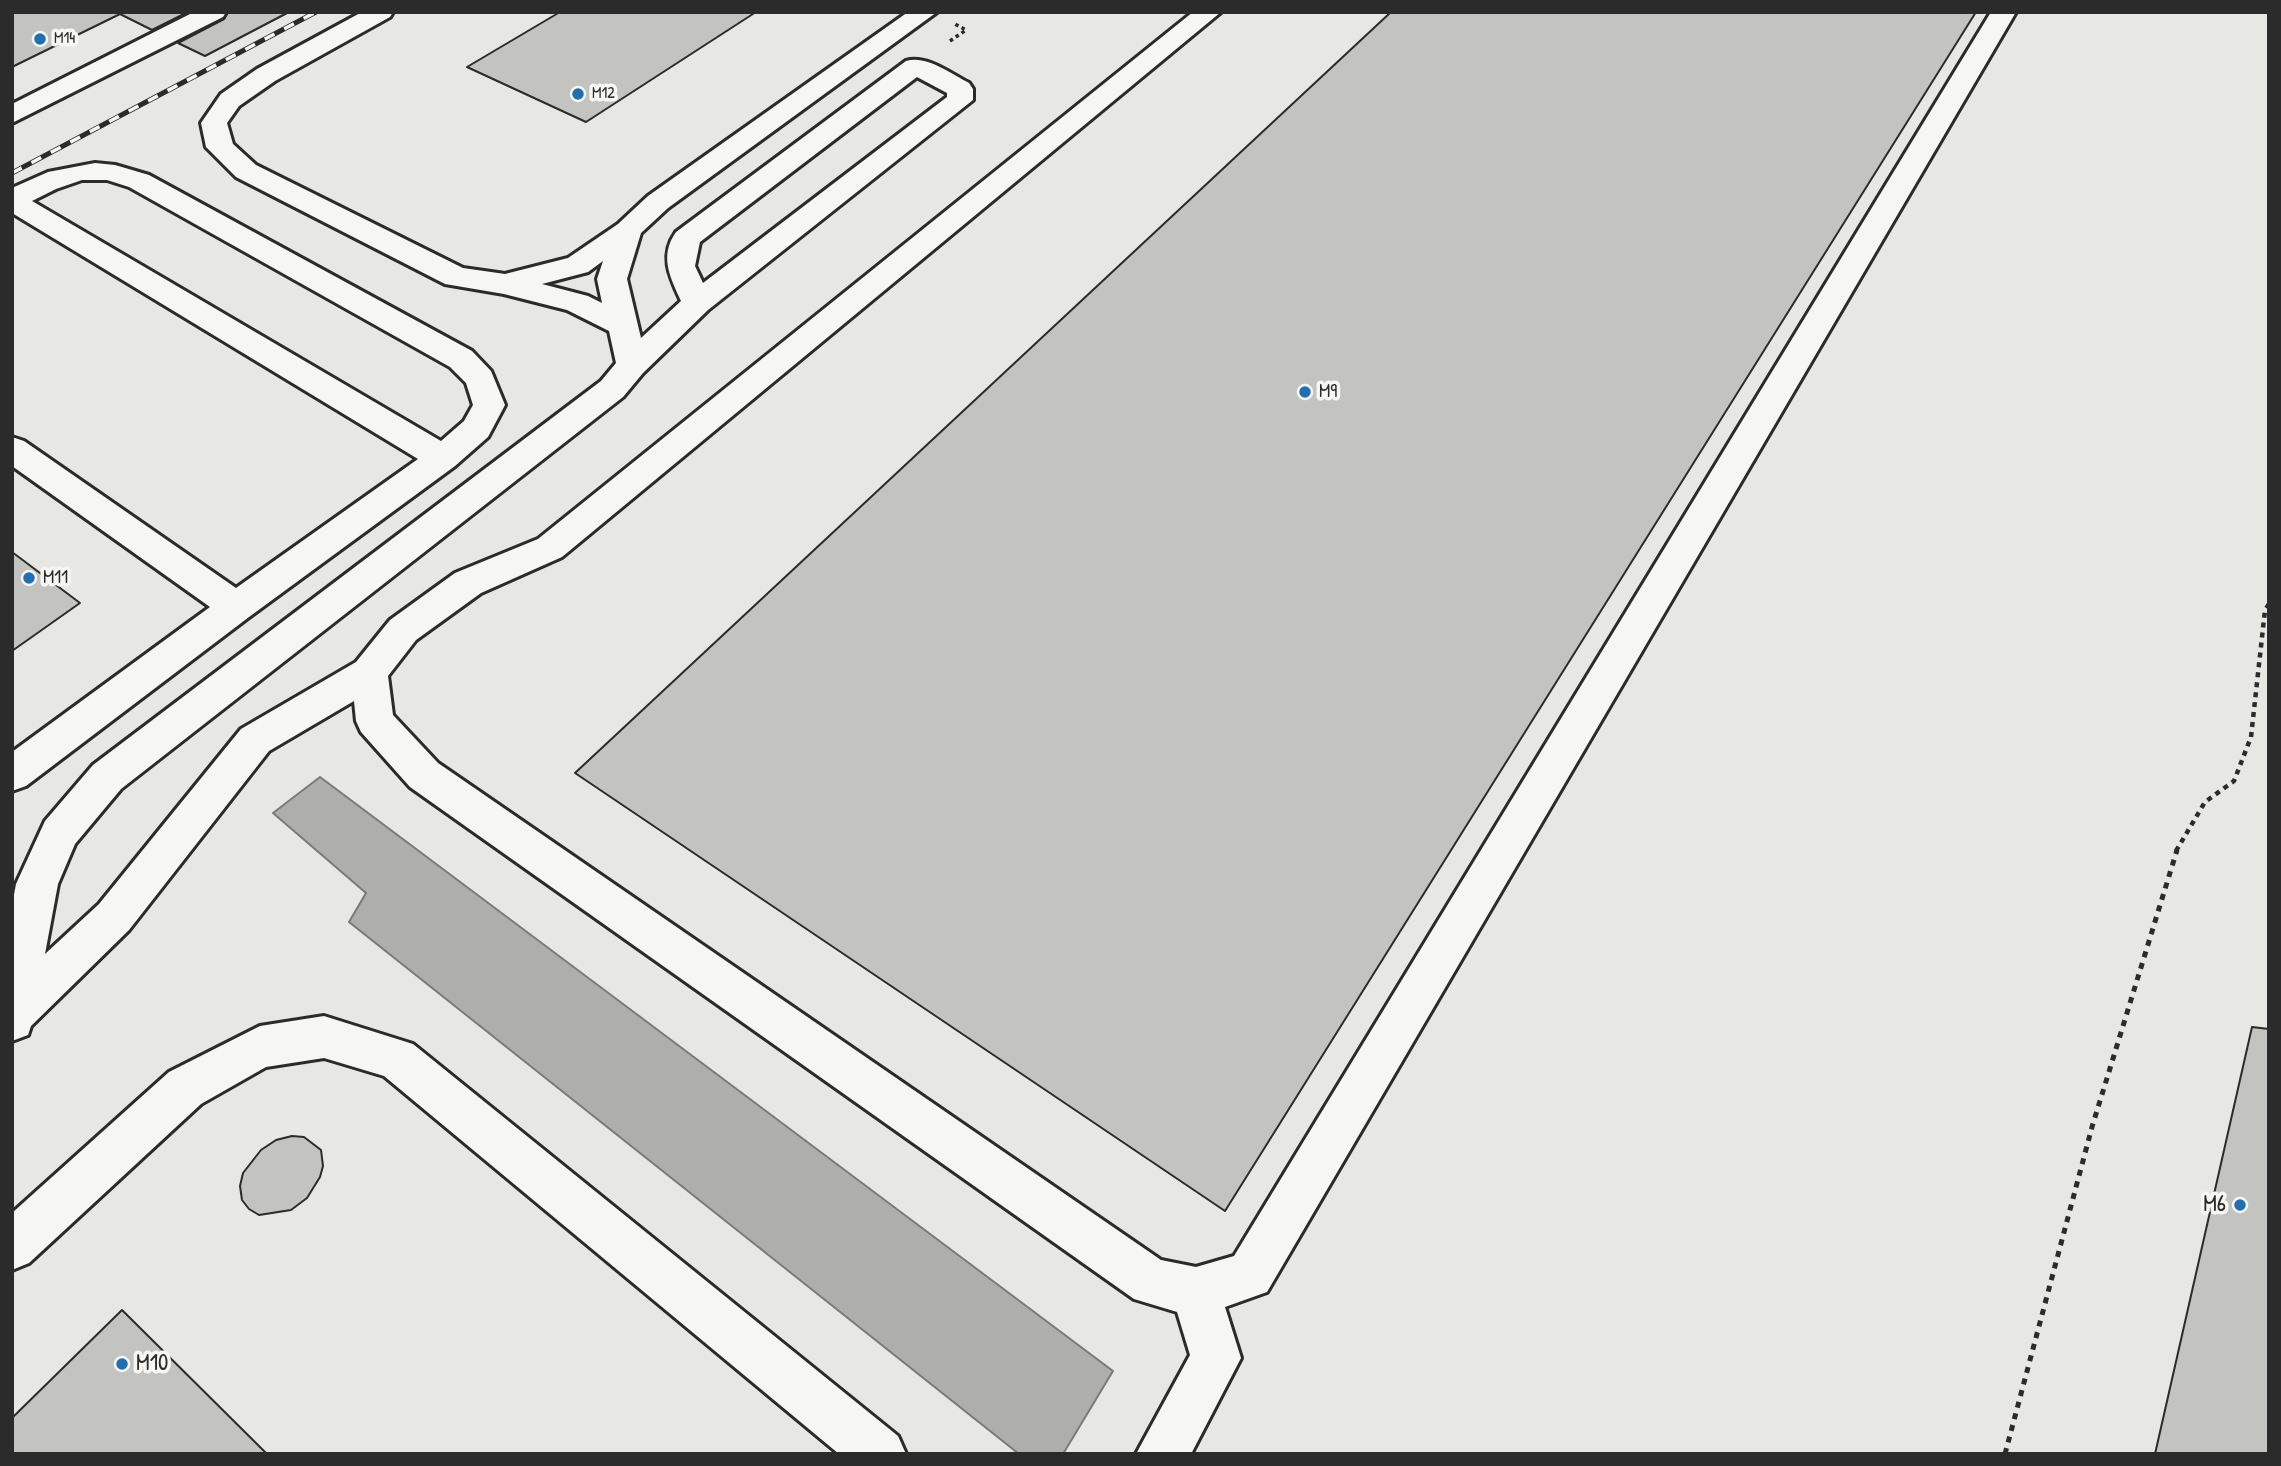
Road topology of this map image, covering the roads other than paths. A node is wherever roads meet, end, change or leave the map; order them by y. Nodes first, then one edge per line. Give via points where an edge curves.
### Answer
1 (214, 12) edge
2 (382, 12) edge
3 (925, 12) edge
4 (1209, 12) edge
5 (2004, 12) edge
6 (12, 115) edge
7 (12, 200) edge
8 (628, 230) junction
9 (504, 284) junction
10 (697, 303) junction
11 (624, 327) junction
12 (632, 365) junction
13 (12, 449) edge
14 (443, 458) junction
15 (236, 607) junction
16 (369, 673) junction
17 (12, 774) edge
18 (13, 1017) edge
19 (12, 1246) edge
20 (1196, 1292) junction
21 (880, 1454) edge
22 (1162, 1454) edge

1 - 6 lane
2 - 9 lane via 266,75 230,100 214,123 220,147 246,171 456,277
3 - 8 lane via 658,202
4 - 16 lane via 550,548 468,583 403,630
5 - 20 lane via 1250,1275
7 - 14 lane
7 - 14 lane via 69,175 106,172 139,181 461,359 481,379 489,405 477,429
8 - 9 lane via 578,265
8 - 11 lane via 612,279
9 - 11 lane via 578,303
10 - 10 lane via 960,100 960,89 915,66 686,238 680,267
10 - 12 lane
11 - 12 lane
12 - 18 lane via 612,389 107,777 59,833 37,884
13 - 15 lane
14 - 15 lane
15 - 17 lane
16 - 18 lane via 255,740 114,917
16 - 20 lane via 375,721 424,775 1152,1282
19 - 21 lane via 185,1088 260,1047 324,1037 397,1059
20 - 22 lane via 1216,1358

